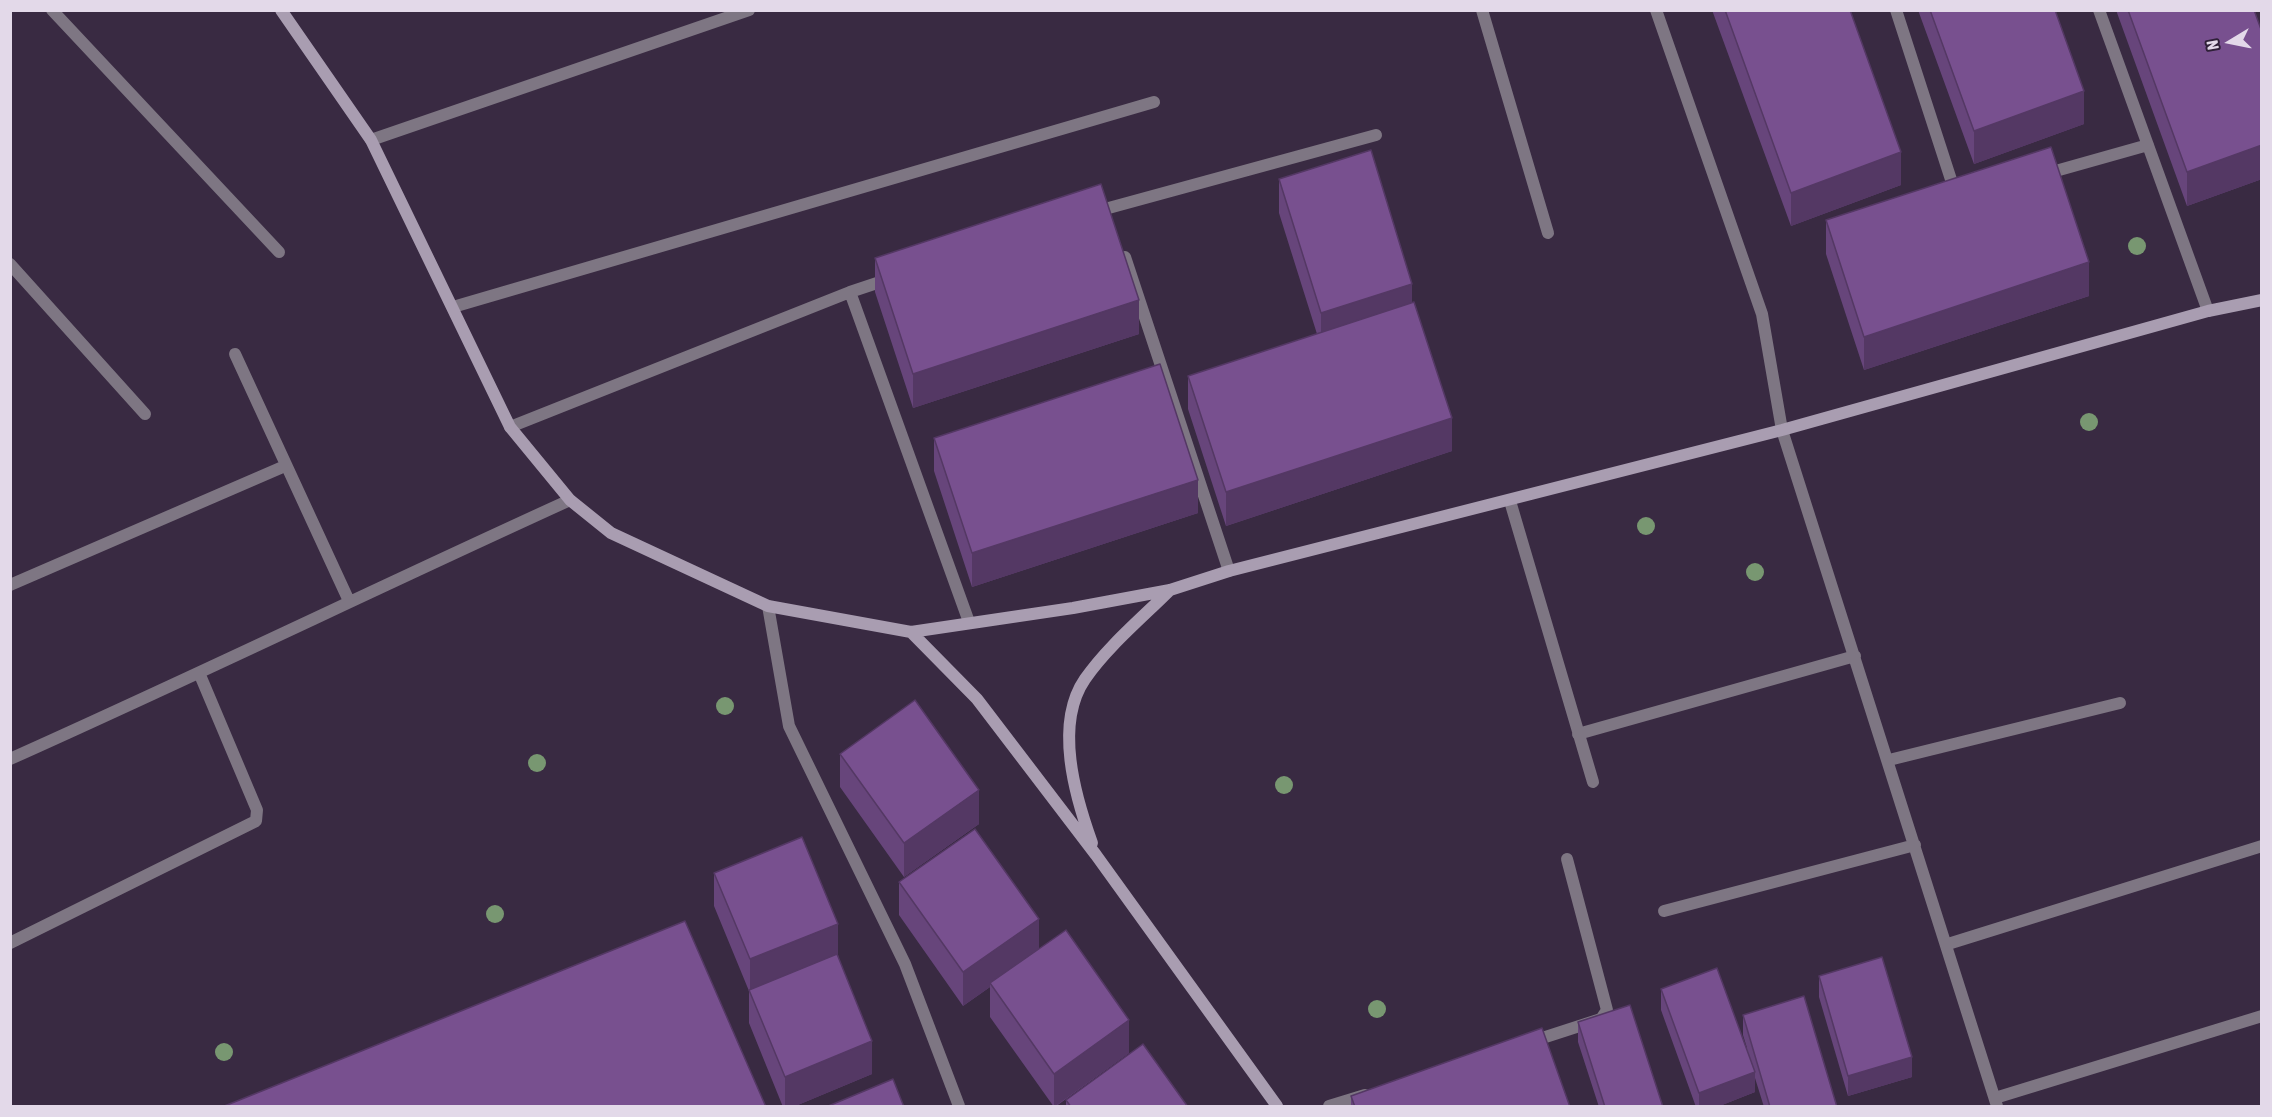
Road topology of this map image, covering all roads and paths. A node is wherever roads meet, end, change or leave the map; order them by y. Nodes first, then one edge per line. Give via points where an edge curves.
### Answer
1 (52, 10) edge
2 (281, 10) edge
3 (749, 10) edge
4 (1482, 10) edge
5 (1656, 10) edge
6 (1896, 10) edge
7 (2099, 10) edge
8 (1154, 102) dead end
9 (1377, 135) dead end
10 (371, 140) junction
11 (2148, 145) junction
12 (2036, 177) edge
13 (1958, 199) edge
14 (1086, 215) edge
15 (1548, 233) dead end
16 (1120, 242) edge
17 (279, 252) dead end
18 (10, 264) edge
19 (906, 273) edge
20 (850, 292) junction
21 (2262, 300) edge
22 (453, 307) junction
23 (2208, 311) junction
24 (235, 354) dead end
25 (146, 414) dead end
26 (510, 426) junction
27 (1782, 430) junction
28 (285, 466) junction
29 (570, 500) junction
30 (1510, 501) junction
31 (1229, 571) junction
32 (10, 585) edge
33 (1170, 590) junction
34 (349, 601) junction
35 (768, 606) junction
36 (969, 622) junction
37 (911, 632) junction
38 (1855, 656) junction
39 (200, 675) junction
40 (2120, 703) dead end
41 (1578, 734) junction
42 (10, 759) edge
43 (1889, 760) junction
44 (1593, 782) dead end
45 (1915, 845) junction
46 (2262, 846) edge
47 (1096, 855) junction
48 (1568, 859) dead end
49 (1664, 911) dead end
50 (10, 943) edge
51 (1948, 944) junction
52 (2262, 1016) edge
53 (1522, 1044) edge
54 (1375, 1092) edge
55 (1996, 1102) edge
56 (959, 1107) edge
57 (1277, 1107) edge
58 (1329, 1107) edge

1 - 17 street
2 - 10 street
3 - 10 street
4 - 15 street
5 - 27 street via 1762,314
6 - 13 street
7 - 11 street
8 - 22 street
9 - 14 street via 1110,213
10 - 22 street
11 - 12 street
11 - 23 street
16 - 31 street
18 - 25 street
19 - 20 street
20 - 26 street
20 - 36 street
21 - 23 street
22 - 26 street
23 - 27 street
24 - 28 street
26 - 29 street
27 - 30 street
27 - 38 street
28 - 32 street
28 - 34 street
29 - 34 street
29 - 35 street via 611,533
30 - 31 street
30 - 41 street
31 - 33 street
33 - 36 street
33 - 47 street via 1084,680 1071,711 1070,757 1078,804
34 - 39 street
35 - 37 street
35 - 56 street via 789,726 906,964
36 - 37 street
37 - 47 street via 977,699
38 - 41 street
38 - 43 street
39 - 42 street
39 - 50 street via 257,810 256,821
40 - 43 street
41 - 44 street
43 - 45 street
45 - 49 street
45 - 51 street
46 - 51 street
47 - 57 street
48 - 53 street via 1607,1010 1601,1019
51 - 55 street
52 - 55 street
54 - 58 street

